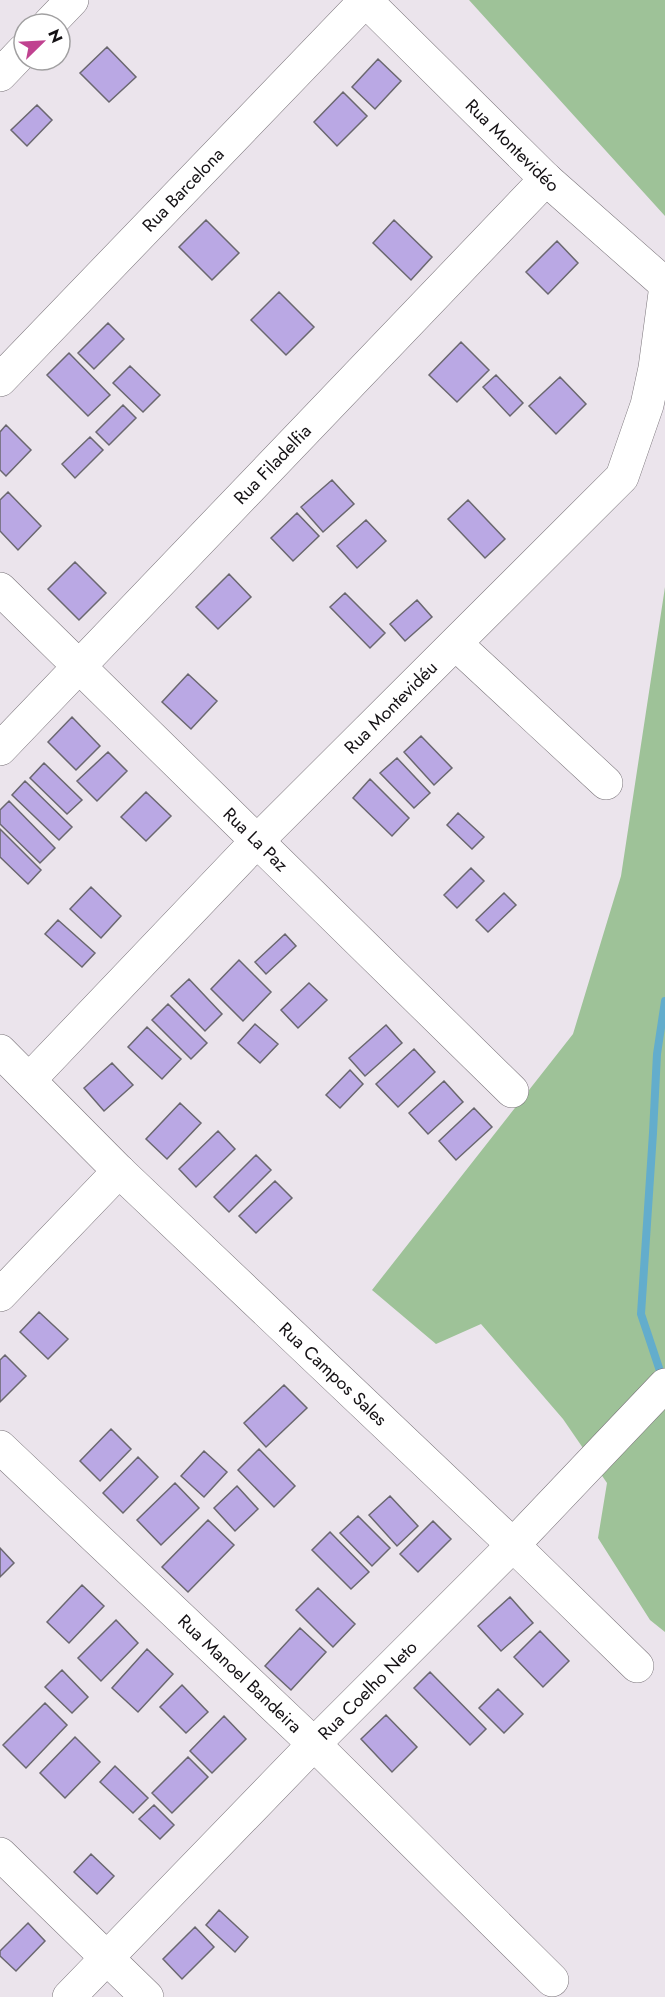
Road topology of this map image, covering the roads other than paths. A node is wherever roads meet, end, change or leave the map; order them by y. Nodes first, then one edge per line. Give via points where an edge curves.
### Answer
1 (72, 0) edge
2 (365, 0) edge
3 (60, 12) edge
4 (12, 62) edge
5 (0, 75) edge
6 (546, 179) junction
7 (665, 284) edge
8 (665, 293) edge
9 (0, 380) edge
10 (0, 589) edge
11 (456, 644) junction
12 (80, 668) junction
13 (0, 749) edge
14 (606, 783) dead end
15 (257, 841) junction
16 (0, 1051) edge
17 (30, 1079) junction
18 (512, 1091) dead end
19 (119, 1171) junction
20 (0, 1295) edge
21 (665, 1385) edge
22 (0, 1447) edge
23 (513, 1545) junction
24 (637, 1666) dead end
25 (314, 1744) junction
26 (0, 1854) edge
27 (106, 1958) junction
28 (552, 1980) dead end
29 (69, 1997) edge
30 (147, 1997) edge

1 - 3 street
2 - 6 street, Rua Montevidéo
2 - 9 street, Rua Barcelona
4 - 5 street
6 - 7 street, Rua Montevidéo
6 - 12 street, Rua Filadelfia
8 - 11 street, Rua Montevidéu via 647,405 622,477
10 - 12 street, Rua La Paz
11 - 14 street
11 - 15 street, Rua Montevidéu
12 - 13 street, Rua Filadelfia
12 - 15 street, Rua La Paz
15 - 17 street, Rua Montevidéu
15 - 18 street, Rua La Paz
16 - 17 street, Rua Campos Sales
17 - 19 street, Rua Campos Sales
19 - 20 street
19 - 23 street, Rua Campos Sales
21 - 23 street, Rua Coelho Neto
22 - 25 street, Rua Manoel Bandeira
23 - 24 street, Rua Campos Sales
23 - 25 street, Rua Coelho Neto
25 - 27 street, Rua Coelho Neto
25 - 28 street, Rua Manoel Bandeira
26 - 27 street
27 - 29 street, Rua Coelho Neto
27 - 30 street

